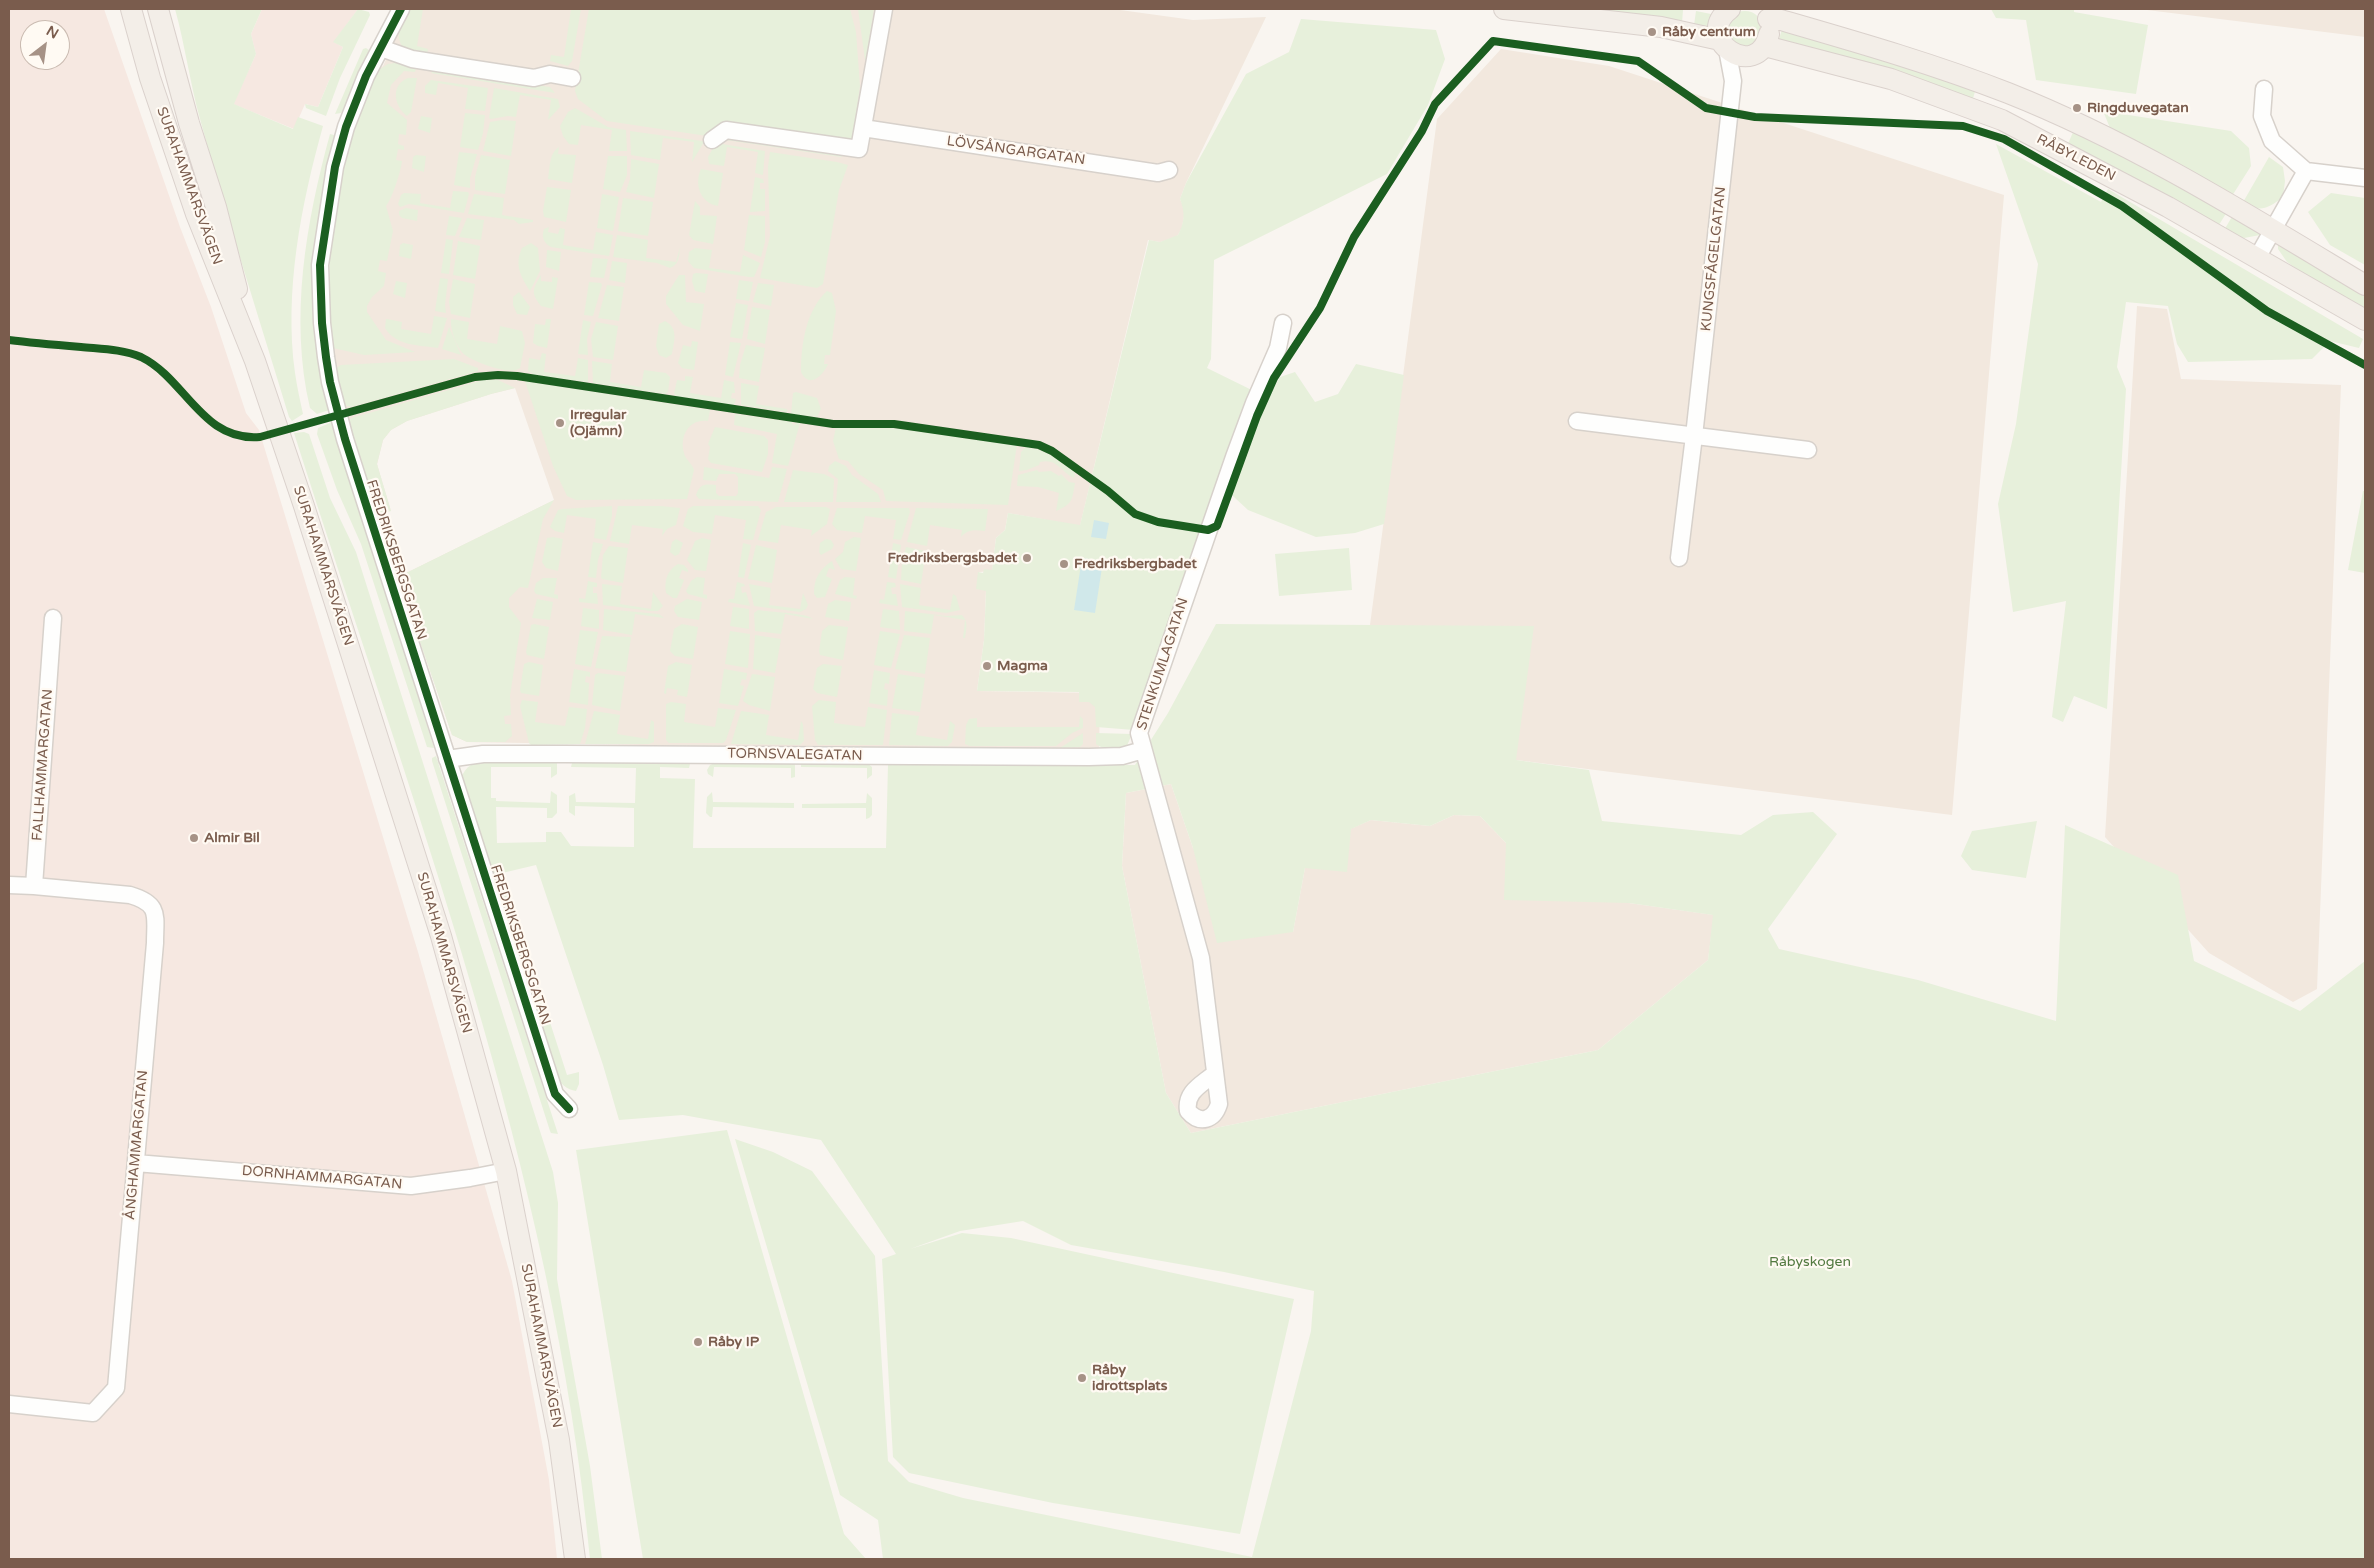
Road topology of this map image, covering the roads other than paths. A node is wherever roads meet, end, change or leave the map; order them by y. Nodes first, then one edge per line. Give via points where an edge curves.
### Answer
1 (131, 9) edge
2 (158, 9) edge
3 (401, 9) edge
4 (884, 9) edge
5 (1504, 9) edge
6 (1725, 9) edge
7 (1761, 11) edge
8 (1724, 44) junction
9 (381, 48) junction
10 (1757, 51) junction
11 (572, 78) dead end
12 (1733, 81) junction
13 (2264, 89) dead end
14 (863, 128) junction
15 (712, 140) dead end
16 (1169, 170) dead end
17 (2306, 171) junction
18 (2365, 178) edge
19 (2274, 230) junction
20 (2257, 258) junction
21 (2365, 285) edge
22 (2365, 320) edge
23 (1283, 323) dead end
24 (255, 361) junction
25 (1577, 421) dead end
26 (1694, 436) junction
27 (1808, 450) dead end
28 (1679, 558) dead end
29 (54, 618) dead end
30 (1143, 750) junction
31 (447, 759) junction
32 (9, 885) edge
33 (34, 886) junction
34 (1214, 1074) dead end
35 (569, 1109) dead end
36 (136, 1163) junction
37 (506, 1171) junction
38 (9, 1404) edge
39 (575, 1559) edge

1 - 24 main road, SURAHAMMARSVÄGEN via 150,78 196,214
2 - 24 main road, SURAHAMMARSVÄGEN via 216,207
3 - 9 street, FREDRIKSBERGSGATAN
4 - 14 street
5 - 8 main road, RÅBYLEDEN via 1661,27
6 - 8 main road via 1720,23
7 - 10 main road, RÅBYLEDEN via 1770,28
7 - 19 main road, RÅBYLEDEN via 2009,94 2100,135
8 - 10 main road, RÅBYLEDEN via 1733,54
8 - 12 street, KUNGSFÅGELGATAN
9 - 11 street via 412,59 469,68 534,78 550,74
9 - 31 street, FREDRIKSBERGSGATAN via 346,127 335,167 320,265 322,323 330,382 345,439
10 - 12 street, KUNGSFÅGELGATAN
10 - 20 main road, RÅBYLEDEN via 1891,79 2002,120 2168,206
12 - 26 street, KUNGSFÅGELGATAN
13 - 17 street via 2262,116 2272,141
14 - 15 street via 859,149 726,130
14 - 16 street, LÖVSÅNGARGATAN via 1158,173
17 - 18 street
17 - 19 street
19 - 20 street
19 - 21 main road, RÅBYLEDEN
20 - 22 main road, RÅBYLEDEN
23 - 30 street, STENKUMLAGATAN via 1278,348 1234,457 1139,733
24 - 37 main road, SURAHAMMARSVÄGEN via 441,936
25 - 26 street
26 - 27 street
26 - 28 street, KUNGSFÅGELGATAN
29 - 33 street, FALLHAMMARGATAN
30 - 31 street, TORNSVALEGATAN via 1122,756 1089,757 482,754
30 - 34 street, STENKUMLAGATAN via 1201,958
31 - 35 street, FREDRIKSBERGSGATAN via 554,1094
32 - 33 street
33 - 36 street, ÅNGHAMMARGATAN via 130,895 151,904 155,911
36 - 37 street, DORNHAMMARGATAN via 411,1186
36 - 38 street, ÅNGHAMMARGATAN via 116,1388 94,1412
37 - 39 main road, SURAHAMMARSVÄGEN via 559,1440

